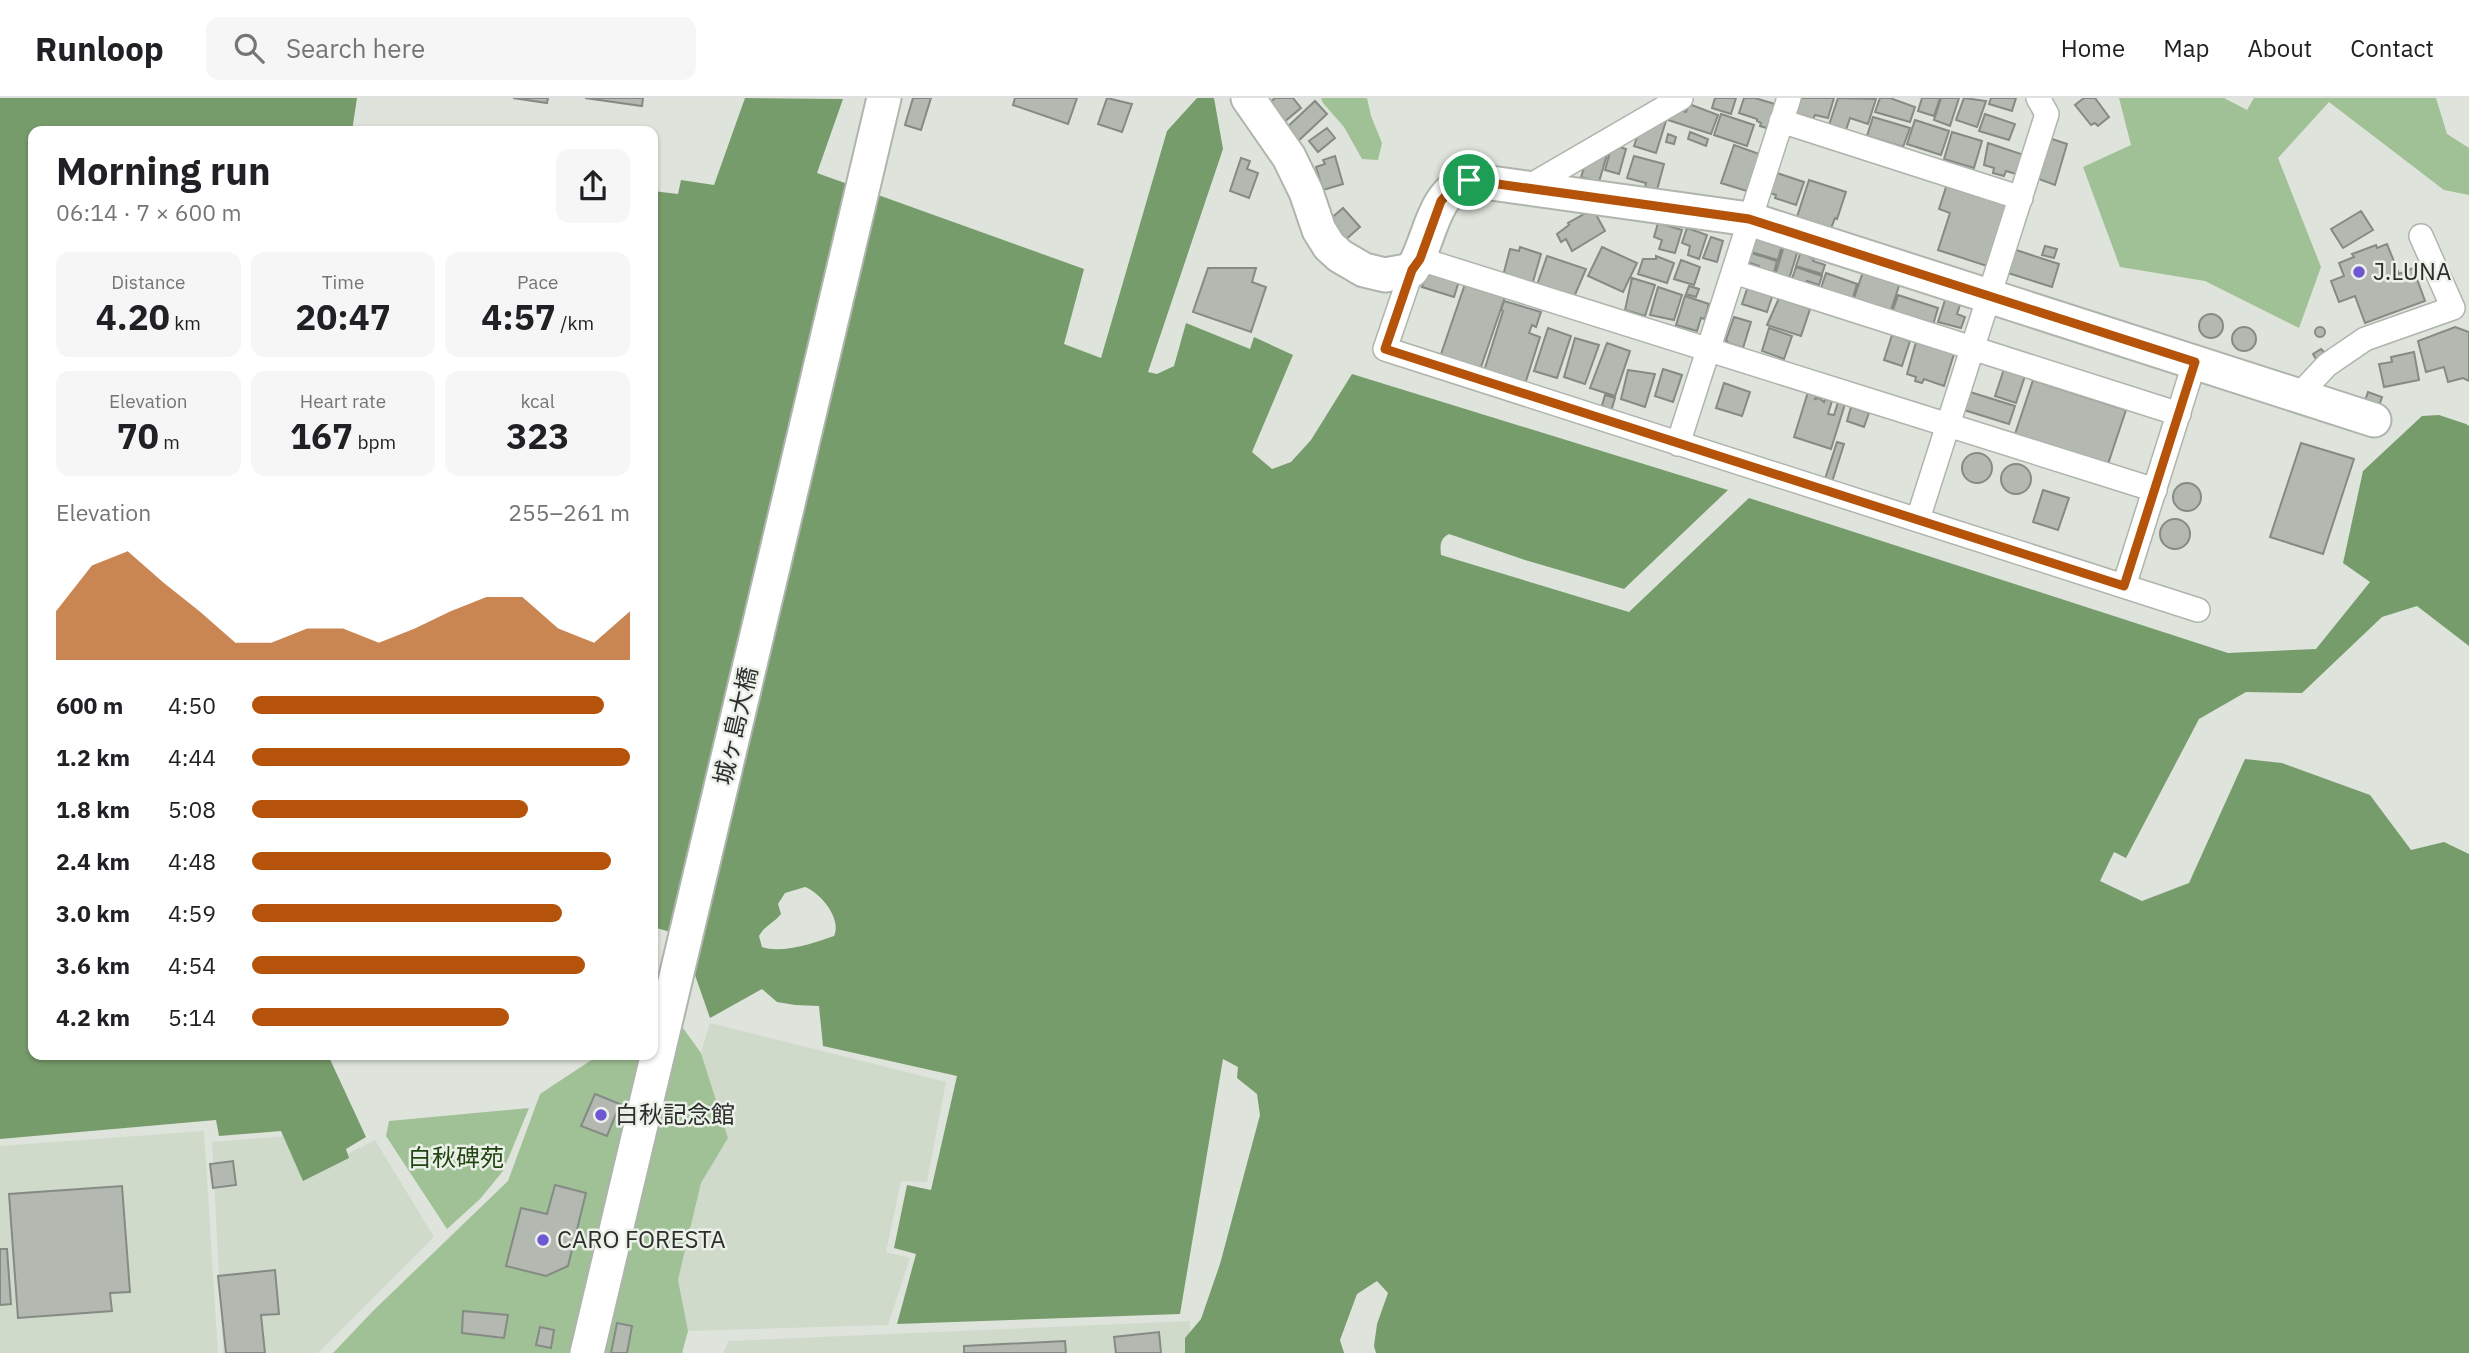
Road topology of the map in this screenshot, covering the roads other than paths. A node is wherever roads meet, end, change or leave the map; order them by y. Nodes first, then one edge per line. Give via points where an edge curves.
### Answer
1 (884, 98) edge
2 (1248, 98) edge
3 (1681, 98) edge
4 (1789, 98) edge
5 (2038, 98) edge
6 (1781, 121) junction
7 (1528, 187) junction
8 (2021, 198) junction
9 (1749, 219) junction
10 (2421, 236) dead end
11 (1416, 265) junction
12 (1734, 272) junction
13 (1989, 295) junction
14 (1709, 349) junction
15 (1972, 349) junction
16 (2195, 362) junction
17 (2299, 395) junction
18 (2179, 414) junction
19 (2374, 419) dead end
20 (1948, 426) junction
21 (1678, 444) junction
22 (2155, 491) junction
23 (1919, 519) junction
24 (2124, 586) junction
25 (2198, 610) dead end
26 (658, 1053) edge
27 (656, 1060) edge
28 (587, 1353) edge

1 - 26 street, 城ヶ島大橋
2 - 11 street via 1289,158 1329,246 1364,270 1385,275
3 - 7 street
4 - 6 street
5 - 8 street via 2047,114
6 - 8 street
6 - 9 street
7 - 9 street
7 - 11 street via 1482,180 1456,184 1441,201
8 - 13 street
9 - 12 street
9 - 13 street
10 - 17 street via 2453,308 2365,339 2327,365
11 - 14 street
11 - 21 street via 1385,349
12 - 14 street
12 - 15 street
13 - 15 street
13 - 16 street
14 - 20 street
14 - 21 street
15 - 18 street
15 - 20 street
16 - 17 street
16 - 18 street
17 - 19 street
18 - 22 street
20 - 22 street
20 - 23 street
21 - 23 street
22 - 24 street
23 - 24 street
24 - 25 street
27 - 28 street, 城ヶ島大橋

